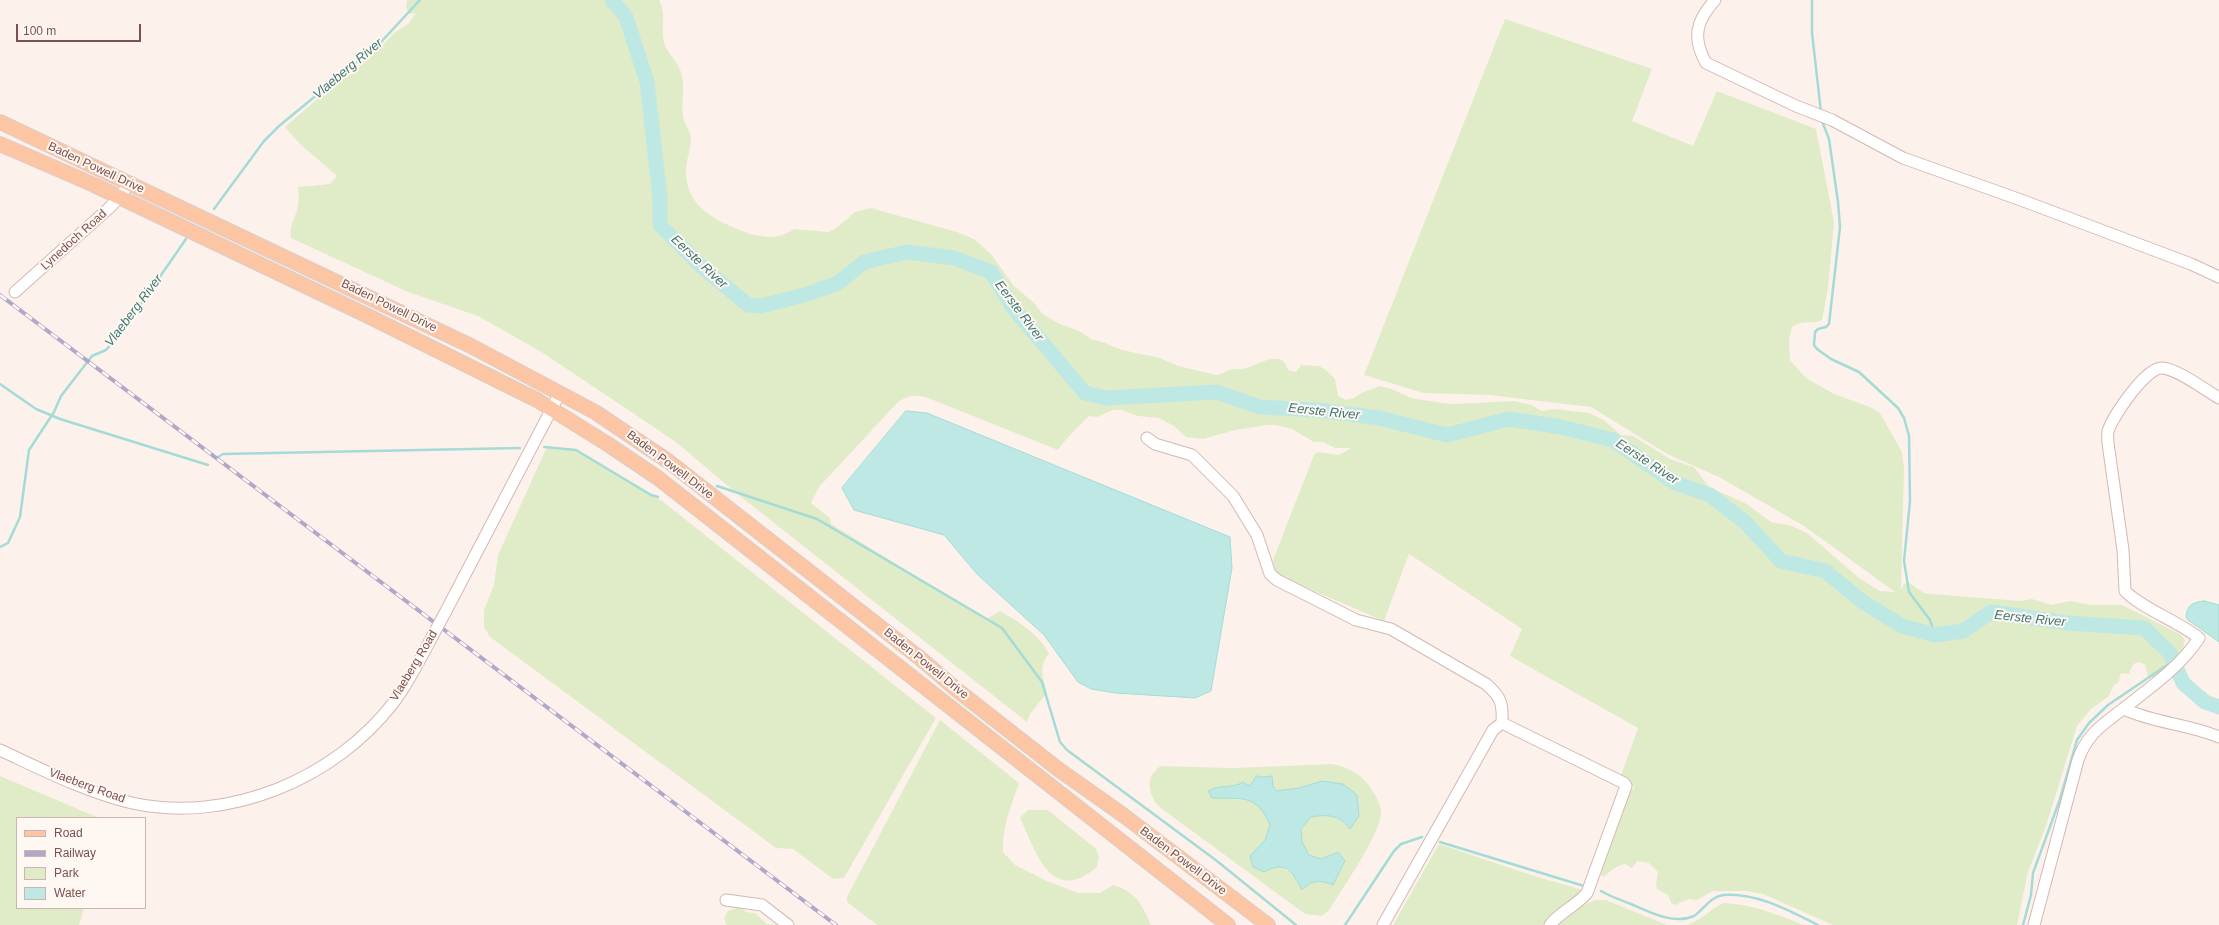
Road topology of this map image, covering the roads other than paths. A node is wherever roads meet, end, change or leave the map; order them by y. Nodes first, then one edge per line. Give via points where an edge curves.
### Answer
1 (1715, 0) edge
2 (0, 122) edge
3 (0, 144) edge
4 (129, 183) junction
5 (120, 198) junction
6 (2219, 277) edge
7 (15, 292) dead end
8 (560, 393) junction
9 (2219, 398) edge
10 (552, 409) junction
11 (1147, 438) dead end
12 (2124, 708) junction
13 (1502, 723) junction
14 (2219, 737) edge
15 (0, 750) edge
16 (726, 900) dead end
17 (788, 925) edge
18 (1228, 925) edge
19 (1268, 925) edge
20 (1383, 925) edge
21 (1550, 925) edge
22 (2034, 925) edge

1 - 6 street via 1698,26 1697,40 1706,63 1796,106 1832,120 1903,158 2191,264
2 - 4 main road, Baden Powell Drive
3 - 5 main road, Baden Powell Drive
4 - 5 street, Lynedoch Road
4 - 8 main road, Baden Powell Drive via 411,316
5 - 7 street, Lynedoch Road
5 - 10 main road, Baden Powell Drive via 364,314
8 - 10 street, Vlaeberg Road
8 - 19 main road, Baden Powell Drive via 623,430 668,461 1052,765 1123,815
9 - 12 street via 2178,373 2158,368 2143,379 2119,411 2108,431 2123,550 2125,591 2135,600 2183,626 2199,638 2185,656
10 - 15 street, Vlaeberg Road, bridge via 408,682 394,702 356,742 309,775 256,797 212,805 189,807 132,803 80,786
10 - 18 main road, Baden Powell Drive via 658,478
11 - 13 street via 1155,444 1192,455 1233,496 1257,535 1270,574 1306,596 1356,620 1391,629 1486,684 1499,696 1503,710
12 - 14 street via 2144,718 2189,727
12 - 22 street via 2095,731 2083,748
13 - 20 street via 1492,730
13 - 21 street via 1585,762 1626,786 1587,893
16 - 17 street via 762,905

